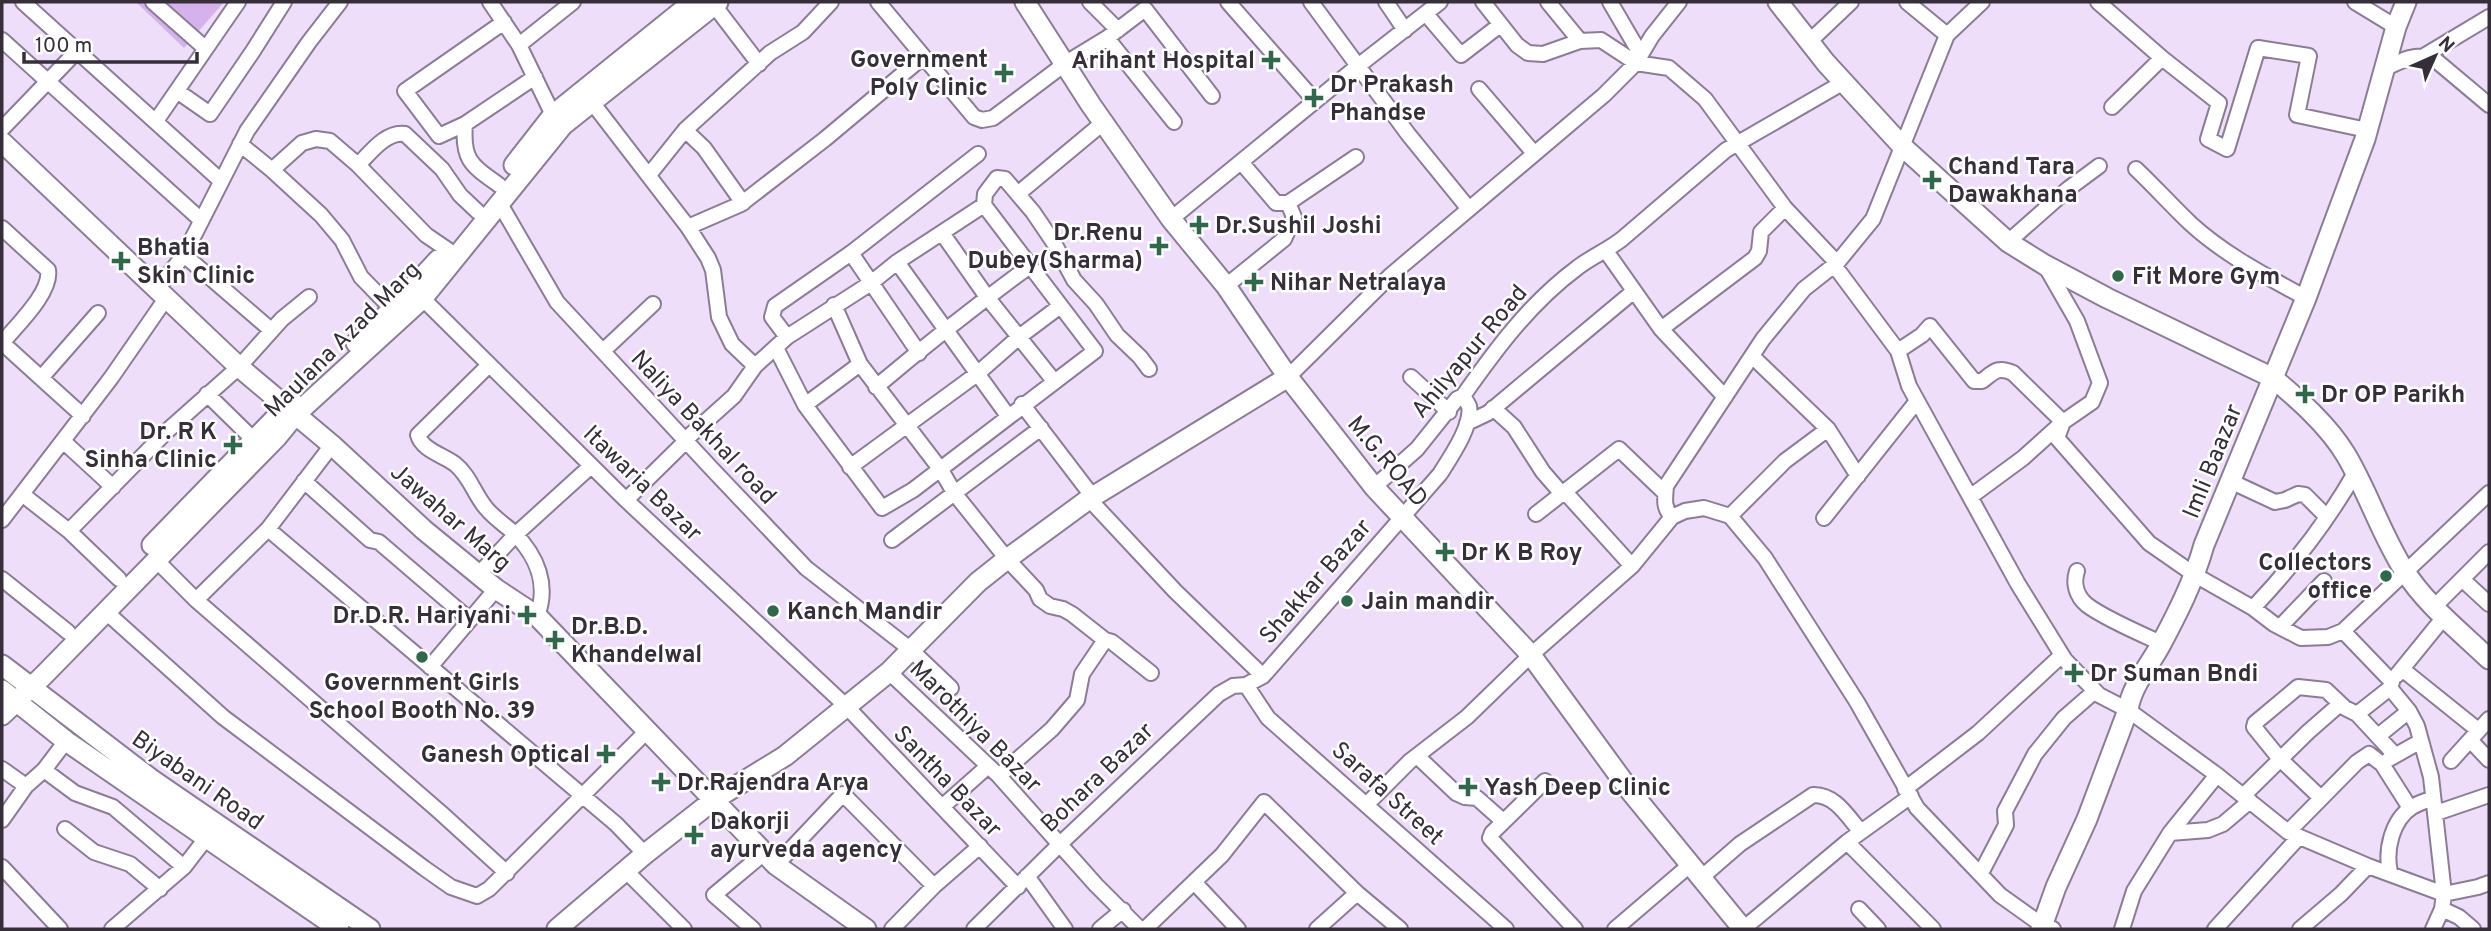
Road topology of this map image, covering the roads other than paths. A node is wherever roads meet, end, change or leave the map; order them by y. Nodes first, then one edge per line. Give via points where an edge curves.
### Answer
1 (23, 2) edge
2 (153, 2) edge
3 (238, 2) edge
4 (284, 2) edge
5 (340, 2) edge
6 (490, 2) edge
7 (573, 2) edge
8 (693, 2) edge
9 (831, 2) edge
10 (878, 2) edge
11 (1025, 2) edge
12 (1090, 2) edge
13 (1228, 2) edge
14 (1311, 2) edge
15 (1386, 2) edge
16 (1483, 2) edge
17 (1548, 2) edge
18 (1609, 2) edge
19 (1679, 2) edge
20 (1778, 2) edge
21 (1851, 2) edge
22 (1907, 2) edge
23 (1982, 2) edge
24 (2098, 2) edge
25 (2355, 2) edge
26 (2406, 2) edge
27 (716, 3) edge
28 (1432, 6) edge
29 (2489, 17) edge
30 (504, 22) junction
31 (1500, 25) junction
32 (2396, 27) junction
33 (1405, 30) junction
34 (1112, 34) junction
35 (1947, 35) junction
36 (2, 40) edge
37 (1580, 41) junction
38 (1809, 42) junction
39 (519, 45) junction
40 (205, 48) junction
41 (77, 51) junction
42 (2424, 56) junction
43 (923, 57) junction
44 (2162, 58) junction
45 (1639, 59) junction
46 (1066, 63) junction
47 (758, 64) junction
48 (1358, 66) junction
49 (2384, 69) junction
50 (535, 77) junction
51 (50, 81) junction
52 (1844, 82) junction
53 (1479, 89) dead end
54 (177, 91) junction
55 (587, 95) junction
56 (1212, 96) dead end
57 (1315, 101) junction
58 (2489, 105) edge
59 (2112, 107) dead end
60 (558, 120) junction
61 (156, 121) junction
62 (1104, 122) junction
63 (1174, 122) dead end
64 (465, 124) junction
65 (2, 129) edge
66 (685, 130) junction
67 (2367, 130) junction
68 (2, 142) edge
69 (240, 144) junction
70 (1738, 144) junction
71 (1903, 147) junction
72 (1533, 152) junction
73 (978, 154) dead end
74 (1356, 157) dead end
75 (1241, 162) junction
76 (358, 165) junction
77 (2099, 166) dead end
78 (2136, 169) dead end
79 (272, 170) junction
80 (649, 176) junction
81 (221, 181) junction
82 (1016, 192) junction
83 (500, 194) junction
84 (743, 203) junction
85 (1288, 203) junction
86 (984, 205) junction
87 (1785, 208) junction
88 (1468, 209) junction
89 (478, 212) junction
90 (1171, 219) junction
91 (201, 220) junction
92 (688, 227) junction
93 (2, 228) edge
94 (942, 233) junction
95 (2008, 242) junction
96 (447, 250) junction
97 (1606, 251) junction
98 (851, 253) junction
99 (184, 255) junction
100 (897, 262) junction
101 (1836, 264) junction
102 (1031, 265) junction
103 (2045, 265) junction
104 (871, 283) junction
105 (1226, 286) junction
106 (1634, 291) junction
107 (162, 293) junction
108 (417, 294) junction
109 (309, 297) dead end
110 (987, 297) junction
111 (2306, 298) junction
112 (653, 304) dead end
113 (834, 305) junction
114 (1059, 307) junction
115 (98, 313) dead end
116 (397, 314) junction
117 (944, 329) junction
118 (1661, 329) junction
119 (271, 330) junction
120 (787, 337) junction
121 (1019, 337) junction
122 (5, 344) edge
123 (776, 348) junction
124 (603, 351) junction
125 (1898, 351) junction
126 (919, 353) junction
127 (1753, 357) junction
128 (2, 362) edge
129 (860, 364) junction
130 (489, 365) junction
131 (755, 366) junction
132 (239, 367) junction
133 (1149, 369) dead end
134 (977, 374) junction
135 (1288, 377) junction
136 (1411, 377) dead end
137 (41, 378) junction
138 (2273, 378) junction
139 (1054, 381) junction
140 (876, 387) junction
141 (207, 394) junction
142 (1463, 397) junction
143 (1725, 397) junction
144 (1917, 401) junction
145 (1022, 404) junction
146 (805, 405) junction
147 (1493, 408) junction
148 (291, 411) junction
149 (1449, 412) junction
150 (83, 416) junction
151 (1008, 416) junction
152 (2063, 422) junction
153 (1467, 423) junction
154 (906, 426) junction
155 (1041, 428) junction
156 (1828, 429) junction
157 (254, 440) junction
158 (685, 440) junction
159 (63, 441) junction
160 (332, 445) junction
161 (591, 466) junction
162 (850, 467) junction
163 (941, 470) junction
164 (2355, 473) junction
165 (1858, 476) junction
166 (304, 481) junction
167 (2230, 481) junction
168 (113, 487) junction
169 (1374, 487) junction
170 (1665, 493) junction
171 (2489, 493) edge
172 (22, 494) junction
173 (955, 494) junction
174 (1564, 494) junction
175 (1970, 497) junction
176 (1091, 498) junction
177 (626, 500) junction
178 (1536, 514) dead end
179 (1401, 516) junction
180 (1730, 516) junction
181 (1672, 517) junction
182 (2327, 517) junction
183 (1824, 518) dead end
184 (2, 520) edge
185 (268, 529) junction
186 (69, 531) junction
187 (515, 535) junction
188 (892, 540) dead end
189 (2489, 552) edge
190 (1007, 559) junction
191 (156, 560) junction
192 (1632, 566) junction
193 (2077, 570) dead end
194 (2405, 572) junction
195 (478, 575) junction
196 (2196, 575) junction
197 (2, 579) edge
198 (119, 579) junction
199 (2463, 580) junction
200 (2323, 581) dead end
201 (496, 589) junction
202 (196, 600) junction
203 (2489, 604) edge
204 (2253, 608) junction
205 (105, 611) junction
206 (2439, 611) junction
207 (537, 616) junction
208 (470, 620) junction
209 (2280, 627) junction
210 (2343, 631) junction
211 (68, 632) junction
212 (1105, 640) junction
213 (2161, 643) junction
214 (910, 649) junction
215 (1531, 655) junction
216 (2062, 655) junction
217 (2489, 659) edge
218 (2, 664) edge
219 (430, 667) junction
220 (2402, 669) junction
221 (889, 672) junction
222 (1151, 673) dead end
223 (1263, 676) junction
224 (26, 683) junction
225 (1246, 685) junction
226 (2391, 685) junction
227 (951, 688) dead end
228 (2095, 691) junction
229 (5, 699) edge
230 (2340, 704) junction
231 (847, 707) junction
232 (2129, 710) junction
233 (2409, 711) junction
234 (2357, 714) junction
235 (2489, 719) edge
236 (646, 732) junction
237 (2474, 735) junction
238 (2378, 736) junction
239 (66, 741) junction
240 (2421, 741) junction
241 (2395, 755) junction
242 (1417, 756) junction
243 (2280, 759) junction
244 (2489, 760) edge
245 (2451, 761) dead end
246 (2382, 764) junction
247 (2, 769) edge
248 (44, 770) junction
249 (993, 772) junction
250 (2217, 775) junction
251 (1545, 780) dead end
252 (26, 786) junction
253 (1908, 793) junction
254 (2489, 795) edge
255 (583, 797) junction
256 (2246, 798) junction
257 (2321, 798) junction
258 (2433, 798) junction
259 (715, 799) junction
260 (1367, 804) junction
261 (942, 807) junction
262 (2410, 808) junction
263 (2436, 813) junction
264 (2, 820) edge
265 (1503, 821) junction
266 (65, 829) dead end
267 (1861, 832) junction
268 (2170, 833) junction
269 (2293, 834) junction
270 (207, 837) junction
271 (1847, 842) junction
272 (1060, 844) junction
273 (980, 846) junction
274 (645, 854) junction
275 (770, 859) junction
276 (2368, 866) junction
277 (2, 867) edge
278 (184, 867) junction
279 (625, 870) junction
280 (1696, 871) junction
281 (2390, 872) junction
282 (507, 873) junction
283 (1981, 873) junction
284 (1023, 881) junction
285 (1194, 882) junction
286 (2489, 883) edge
287 (934, 886) junction
288 (160, 889) junction
289 (1357, 894) junction
290 (2444, 894) junction
291 (1859, 909) dead end
292 (2442, 909) junction
293 (1123, 910) junction
294 (1062, 928) edge
295 (2045, 928) edge
296 (60, 929) edge
297 (112, 929) edge
298 (339, 929) edge
299 (370, 929) edge
300 (557, 929) edge
301 (684, 929) edge
302 (752, 929) edge
303 (866, 929) edge
304 (892, 929) edge
305 (974, 929) edge
306 (1100, 929) edge
307 (1142, 929) edge
308 (1238, 929) edge
309 (1317, 929) edge
310 (1400, 929) edge
311 (1506, 929) edge
312 (1575, 929) edge
313 (1615, 929) edge
314 (1743, 929) edge
315 (1878, 929) edge
316 (1933, 929) edge
317 (2122, 929) edge
318 (2215, 929) edge
319 (2300, 929) edge
320 (2433, 929) edge
321 (2473, 929) edge

1 - 41 street
2 - 40 street
3 - 40 street
4 - 54 street via 210,114
5 - 69 street
6 - 30 street
7 - 39 street
8 - 55 street, Maulana Azad Marg
9 - 47 street via 803,32
10 - 43 street
11 - 46 street, M.G.ROAD
12 - 34 street
13 - 57 street
14 - 48 street
15 - 33 street
16 - 31 street
17 - 37 street
18 - 45 street
19 - 45 street
20 - 38 street
21 - 38 street
22 - 35 street
23 - 35 street
24 - 44 street
25 - 32 street
26 - 32 street, Imli Baazar
27 - 47 street
27 - 55 street, Maulana Azad Marg
28 - 31 street via 1461,55
28 - 33 street
29 - 42 street
30 - 39 street
30 - 64 street via 405,91 439,136
31 - 37 street via 1528,53 1543,54
32 - 49 street, Imli Baazar
33 - 48 street
34 - 46 street
34 - 56 street via 1145,9
34 - 63 street
35 - 71 street
36 - 51 street
37 - 45 street via 1601,40
38 - 52 street
39 - 50 street
40 - 54 street
41 - 51 street
41 - 61 street
42 - 49 street via 2408,57
42 - 58 street
43 - 46 street via 974,117 987,120
43 - 84 street
44 - 59 street
44 - 67 street via 2219,103 2207,139 2227,149 2258,48 2309,56 2297,115
45 - 70 street via 1669,68 1691,85
45 - 72 street
46 - 62 street, M.G.ROAD
47 - 66 street
48 - 57 street
48 - 88 street
49 - 67 street, Imli Baazar
50 - 60 street
50 - 64 street
51 - 65 street
51 - 91 street
52 - 70 street, Ahilyapur Road
52 - 71 street
53 - 72 street
54 - 61 street
55 - 60 street, Maulana Azad Marg
55 - 80 street
57 - 75 street
60 - 83 street, Maulana Azad Marg
61 - 81 street
62 - 82 street
62 - 90 street, M.G.ROAD
64 - 83 street via 464,147 471,166
66 - 80 street
66 - 84 street via 705,148
67 - 111 street, Imli Baazar
68 - 107 street, Jawahar Marg
69 - 79 street
69 - 81 street
70 - 87 street
70 - 97 street, Ahilyapur Road
71 - 95 street
71 - 101 street via 1873,219
72 - 88 street
73 - 98 street
74 - 85 street
75 - 85 street via 1276,203
75 - 90 street
76 - 79 street via 330,141 316,139 296,147
76 - 89 street via 383,141 405,134
76 - 96 street via 426,235
77 - 95 street
78 - 111 street via 2191,224 2226,251
79 - 116 street via 321,215 342,240 361,277
80 - 92 street
81 - 91 street
82 - 86 street via 1005,178 997,178 985,194
82 - 133 street via 1054,243 1074,280
83 - 89 street, Maulana Azad Marg
83 - 108 street, Maulana Azad Marg
83 - 124 street, Naliya Bakhal road via 558,302
84 - 92 street
85 - 105 street via 1294,217 1284,239
86 - 94 street
86 - 102 street
87 - 101 street
87 - 118 street via 1761,232 1755,258
88 - 135 street via 1391,275
89 - 96 street, Maulana Azad Marg
90 - 105 street, M.G.ROAD
91 - 99 street
92 - 131 street via 713,270 725,330 732,344
93 - 122 street via 48,270 50,278
94 - 100 street
94 - 110 street
95 - 103 street
96 - 108 street, Maulana Azad Marg
97 - 106 street
97 - 142 street, Ahilyapur Road via 1579,266 1522,317
98 - 104 street
98 - 120 street via 775,306 772,317
99 - 107 street
99 - 119 street
100 - 104 street
100 - 117 street
101 - 125 street
101 - 127 street via 1804,289
102 - 110 street
102 - 114 street
103 - 138 street
103 - 152 street via 2077,321 2100,383 2092,402
104 - 113 street
104 - 126 street
105 - 135 street, M.G.ROAD
106 - 118 street
106 - 147 street
107 - 132 street, Jawahar Marg
107 - 150 street
108 - 116 street, Maulana Azad Marg
108 - 130 street, Itawaria Bazar
109 - 119 street
110 - 117 street
110 - 121 street
111 - 138 street, Imli Baazar
112 - 124 street
113 - 120 street
113 - 129 street
114 - 121 street
114 - 139 street via 1095,351
115 - 137 street
116 - 148 street, Maulana Azad Marg
117 - 126 street
117 - 134 street
118 - 143 street
119 - 132 street
120 - 123 street
121 - 134 street
121 - 139 street
122 - 128 street
122 - 137 street
123 - 131 street
123 - 146 street
124 - 158 street, Naliya Bakhal road
125 - 144 street
125 - 152 street via 1930,326 1974,381 1982,382 1996,370 2012,373
126 - 140 street
127 - 143 street
127 - 156 street
129 - 140 street
129 - 146 street
130 - 161 street, Itawaria Bazar
130 - 187 street via 418,435 424,445 460,470 483,505
131 - 158 street via 734,396
132 - 141 street
132 - 148 street, Jawahar Marg
134 - 151 street
134 - 154 street
135 - 169 street, M.G.ROAD
135 - 176 street
136 - 149 street
137 - 150 street
138 - 164 street via 2333,435
138 - 167 street, Imli Baazar
139 - 145 street
140 - 154 street
141 - 157 street
141 - 168 street
142 - 149 street, Ahilyapur Road
142 - 153 street via 1469,406
143 - 170 street
144 - 165 street
144 - 175 street
145 - 151 street
145 - 155 street
146 - 162 street
147 - 153 street
147 - 174 street via 1514,427 1543,472
148 - 157 street, Maulana Azad Marg
148 - 160 street, Jawahar Marg
148 - 191 street, Maulana Azad Marg via 277,436
149 - 169 street, Ahilyapur Road via 1417,449
150 - 159 street
151 - 163 street
152 - 175 street via 2024,458
152 - 196 street via 2057,438 2149,543
153 - 179 street, Shakkar Bazar via 1440,474
154 - 162 street
154 - 163 street
155 - 173 street
155 - 176 street
156 - 165 street
156 - 180 street via 1785,461
157 - 198 street, Maulana Azad Marg
158 - 177 street
158 - 214 street, Naliya Bakhal road via 806,568
159 - 168 street
159 - 172 street
160 - 166 street
160 - 195 street, Jawahar Marg
161 - 177 street, Itawaria Bazar
161 - 187 street
162 - 163 street via 882,508
163 - 173 street
164 - 182 street
164 - 194 street
165 - 183 street
166 - 185 street
166 - 208 street
167 - 182 street via 2275,502 2305,495
167 - 196 street, Imli Baazar
168 - 186 street
169 - 179 street, M.G.ROAD
170 - 174 street via 1619,449
170 - 181 street
171 - 194 street
172 - 184 street
172 - 186 street
173 - 188 street
173 - 190 street
174 - 178 street
174 - 192 street
175 - 216 street
176 - 190 street
176 - 223 street via 1175,591
177 - 231 street, Itawaria Bazar
179 - 215 street, M.G.ROAD
179 - 223 street, Shakkar Bazar
180 - 181 street via 1704,508
180 - 253 street via 1798,606
181 - 192 street
182 - 204 street via 2286,573
185 - 202 street
185 - 219 street
186 - 198 street
187 - 195 street
187 - 207 street via 539,573 543,599
189 - 199 street
190 - 212 street via 1040,599 1072,614
190 - 214 street
191 - 202 street
191 - 205 street, Maulana Azad Marg
192 - 215 street
193 - 213 street via 2076,589 2087,605
194 - 206 street
194 - 210 street
195 - 201 street, Jawahar Marg
196 - 204 street
196 - 213 street, Imli Baazar
197 - 211 street
198 - 211 street, Maulana Azad Marg
199 - 203 street
199 - 206 street
200 - 209 street
201 - 207 street, Jawahar Marg
201 - 208 street
202 - 282 street
204 - 209 street
205 - 224 street, Maulana Azad Marg
205 - 282 street via 223,717 451,887 477,896
206 - 217 street
206 - 220 street
207 - 236 street, Jawahar Marg
208 - 219 street
209 - 210 street via 2301,638
210 - 226 street
211 - 224 street, Maulana Azad Marg
212 - 222 street
212 - 249 street via 1082,674 1077,700 1052,729
213 - 232 street, Imli Baazar via 2130,697
214 - 221 street
214 - 227 street, Naliya Bakhal road
215 - 242 street via 1467,717
215 - 280 street, M.G.ROAD via 1631,792
216 - 228 street
216 - 253 street
218 - 224 street, Biyabani Road
219 - 255 street
220 - 226 street
220 - 237 street
221 - 231 street
221 - 249 street, Marothiya Bazar
223 - 225 street, Bohara Bazar
224 - 229 street, Maulana Azad Marg
224 - 299 street, Biyabani Road via 151,779
225 - 260 street, Sarafa Street via 1268,718
225 - 272 street, Bohara Bazar via 1219,694
226 - 233 street
226 - 234 street
228 - 232 street
228 - 283 street via 2064,718 2035,754 2005,811 2006,825
229 - 239 street, Biyabani Road
230 - 234 street
230 - 243 street
230 - 243 street via 2326,690 2298,687 2255,723
231 - 259 street via 786,756
231 - 261 street, Santha Bazar
232 - 250 street
232 - 295 street, Imli Baazar
233 - 238 street
233 - 240 street
234 - 238 street
235 - 237 street
236 - 255 street
236 - 259 street, Jawahar Marg
237 - 244 street
237 - 245 street
238 - 241 street
239 - 248 street
239 - 270 street, Biyabani Road
240 - 241 street
240 - 258 street
241 - 246 street
242 - 260 street
242 - 265 street via 1456,793 1477,798
243 - 256 street
243 - 257 street
246 - 257 street via 2369,754 2365,756
246 - 262 street
247 - 252 street
248 - 252 street
248 - 278 street via 75,793 113,807
249 - 261 street
249 - 272 street, Marothiya Bazar
250 - 256 street
250 - 268 street
251 - 265 street
252 - 264 street
253 - 267 street
253 - 283 street
254 - 263 street
255 - 274 street
255 - 282 street
256 - 268 street via 2223,824
256 - 269 street
257 - 269 street
258 - 262 street
258 - 263 street
259 - 274 street
259 - 275 street, Jawahar Marg
260 - 311 street, Sarafa Street
261 - 273 street, Santha Bazar
262 - 281 street via 2390,839
263 - 290 street
265 - 312 street via 1490,835 1492,841
266 - 288 street via 93,852 130,864
267 - 271 street
267 - 280 street via 1834,801 1813,794
268 - 317 street via 2134,891
269 - 276 street
269 - 318 street
270 - 278 street
270 - 298 street, Biyabani Road
271 - 314 street
271 - 316 street
272 - 284 street, Bohara Bazar
272 - 293 street, Marothiya Bazar
273 - 284 street, Santha Bazar
273 - 287 street
274 - 279 street
275 - 287 street via 843,794
275 - 302 street via 714,895
275 - 303 street, Jawahar Marg
276 - 281 street
276 - 319 street
277 - 296 street
278 - 288 street
279 - 300 street
279 - 301 street
280 - 313 street
280 - 314 street, M.G.ROAD
281 - 290 street
283 - 295 street via 2000,895
284 - 294 street, Santha Bazar
284 - 305 street, Bohara Bazar
285 - 289 street via 1264,802
285 - 307 street
285 - 308 street
286 - 290 street
287 - 304 street
288 - 297 street
289 - 309 street
289 - 310 street
290 - 292 street
291 - 315 street
292 - 320 street
292 - 321 street
293 - 306 street
293 - 307 street, Marothiya Bazar

